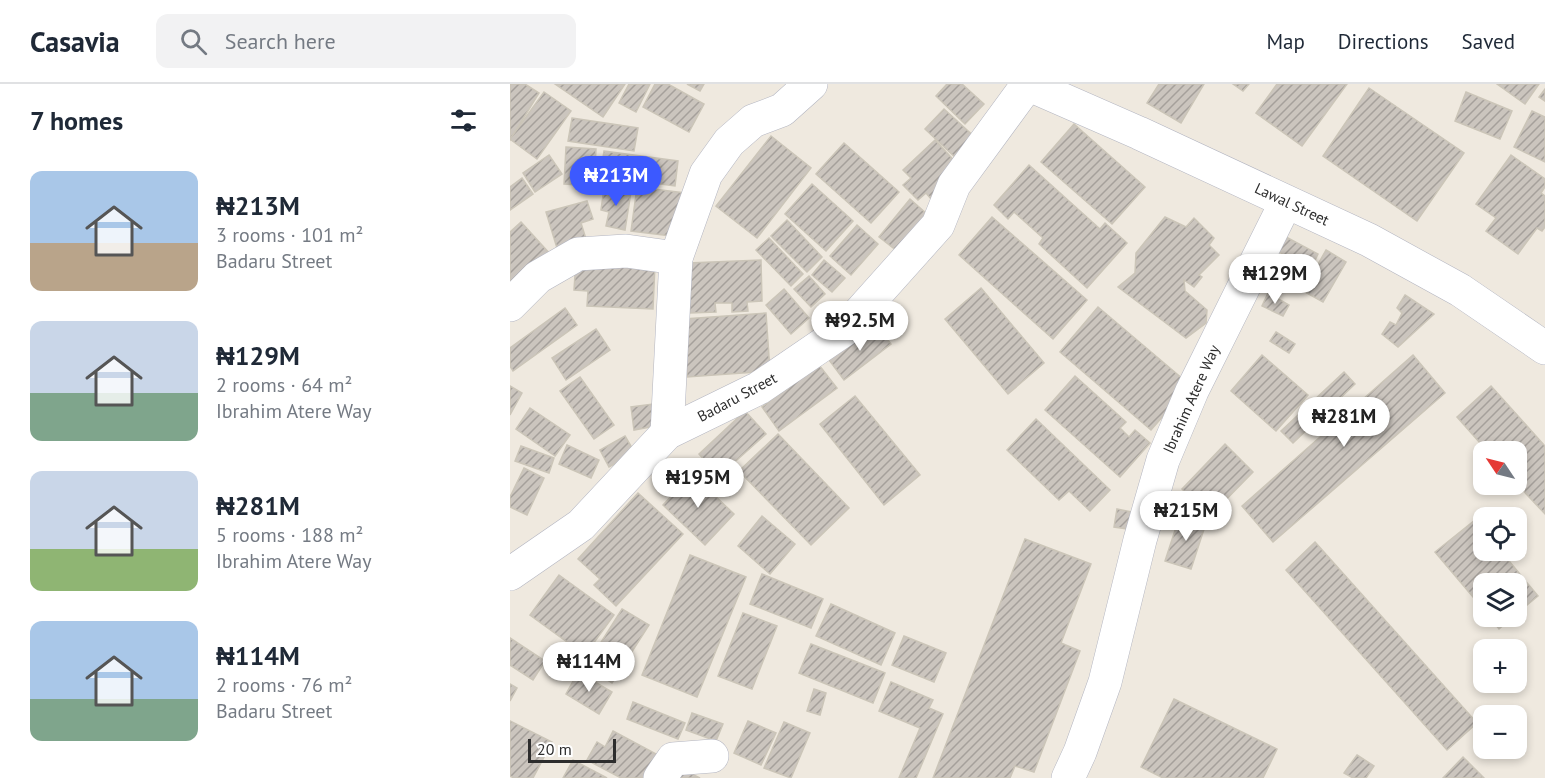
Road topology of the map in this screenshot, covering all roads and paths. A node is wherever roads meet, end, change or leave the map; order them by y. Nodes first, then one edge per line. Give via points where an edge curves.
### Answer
1 (812, 84) edge
2 (1027, 84) edge
3 (1286, 201) junction
4 (676, 258) junction
5 (510, 305) edge
6 (1545, 348) edge
7 (667, 433) junction
8 (510, 574) edge
9 (712, 756) dead end
10 (660, 778) edge
11 (1068, 778) edge

1 - 4 street via 782,110 753,121 729,142 706,174
2 - 3 street, Lawal Street
2 - 7 street, Badaru Street via 954,185 938,225 844,330 759,388
3 - 6 street, Lawal Street via 1369,240 1460,290
3 - 11 street, Ibrahim Atere Way via 1192,391 1163,460 1106,682
4 - 5 street via 626,251 578,254 538,277
4 - 7 street
7 - 8 street, Badaru Street via 581,525
9 - 10 street via 673,759

